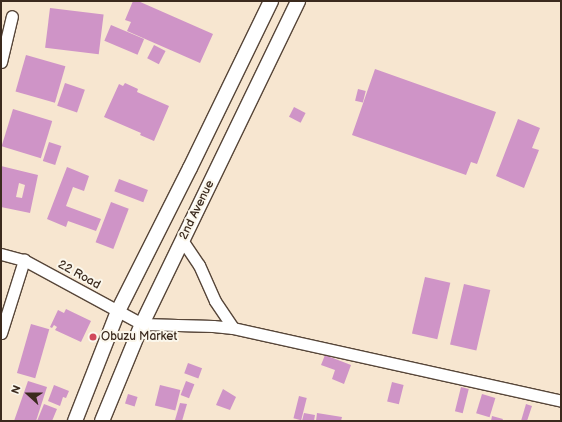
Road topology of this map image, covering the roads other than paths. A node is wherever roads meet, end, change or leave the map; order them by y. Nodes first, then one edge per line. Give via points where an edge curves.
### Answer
1 (271, 1) edge
2 (298, 1) edge
3 (12, 16) dead end
4 (1, 62) edge
5 (182, 240) junction
6 (1, 254) edge
7 (24, 260) junction
8 (118, 311) junction
9 (142, 324) junction
10 (233, 328) junction
11 (1, 333) edge
12 (561, 401) edge
13 (75, 421) edge
14 (102, 421) edge

1 - 8 street, 2nd Avenue
2 - 5 street, 2nd Avenue
3 - 4 street
5 - 9 street, 2nd Avenue
5 - 10 street via 199,264 215,301
6 - 7 street, 22 Road
7 - 8 street, 22 Road
7 - 11 street
8 - 9 street, 22 Road
8 - 13 street, 2nd Avenue
9 - 10 street
9 - 14 street, 2nd Avenue
10 - 12 street

